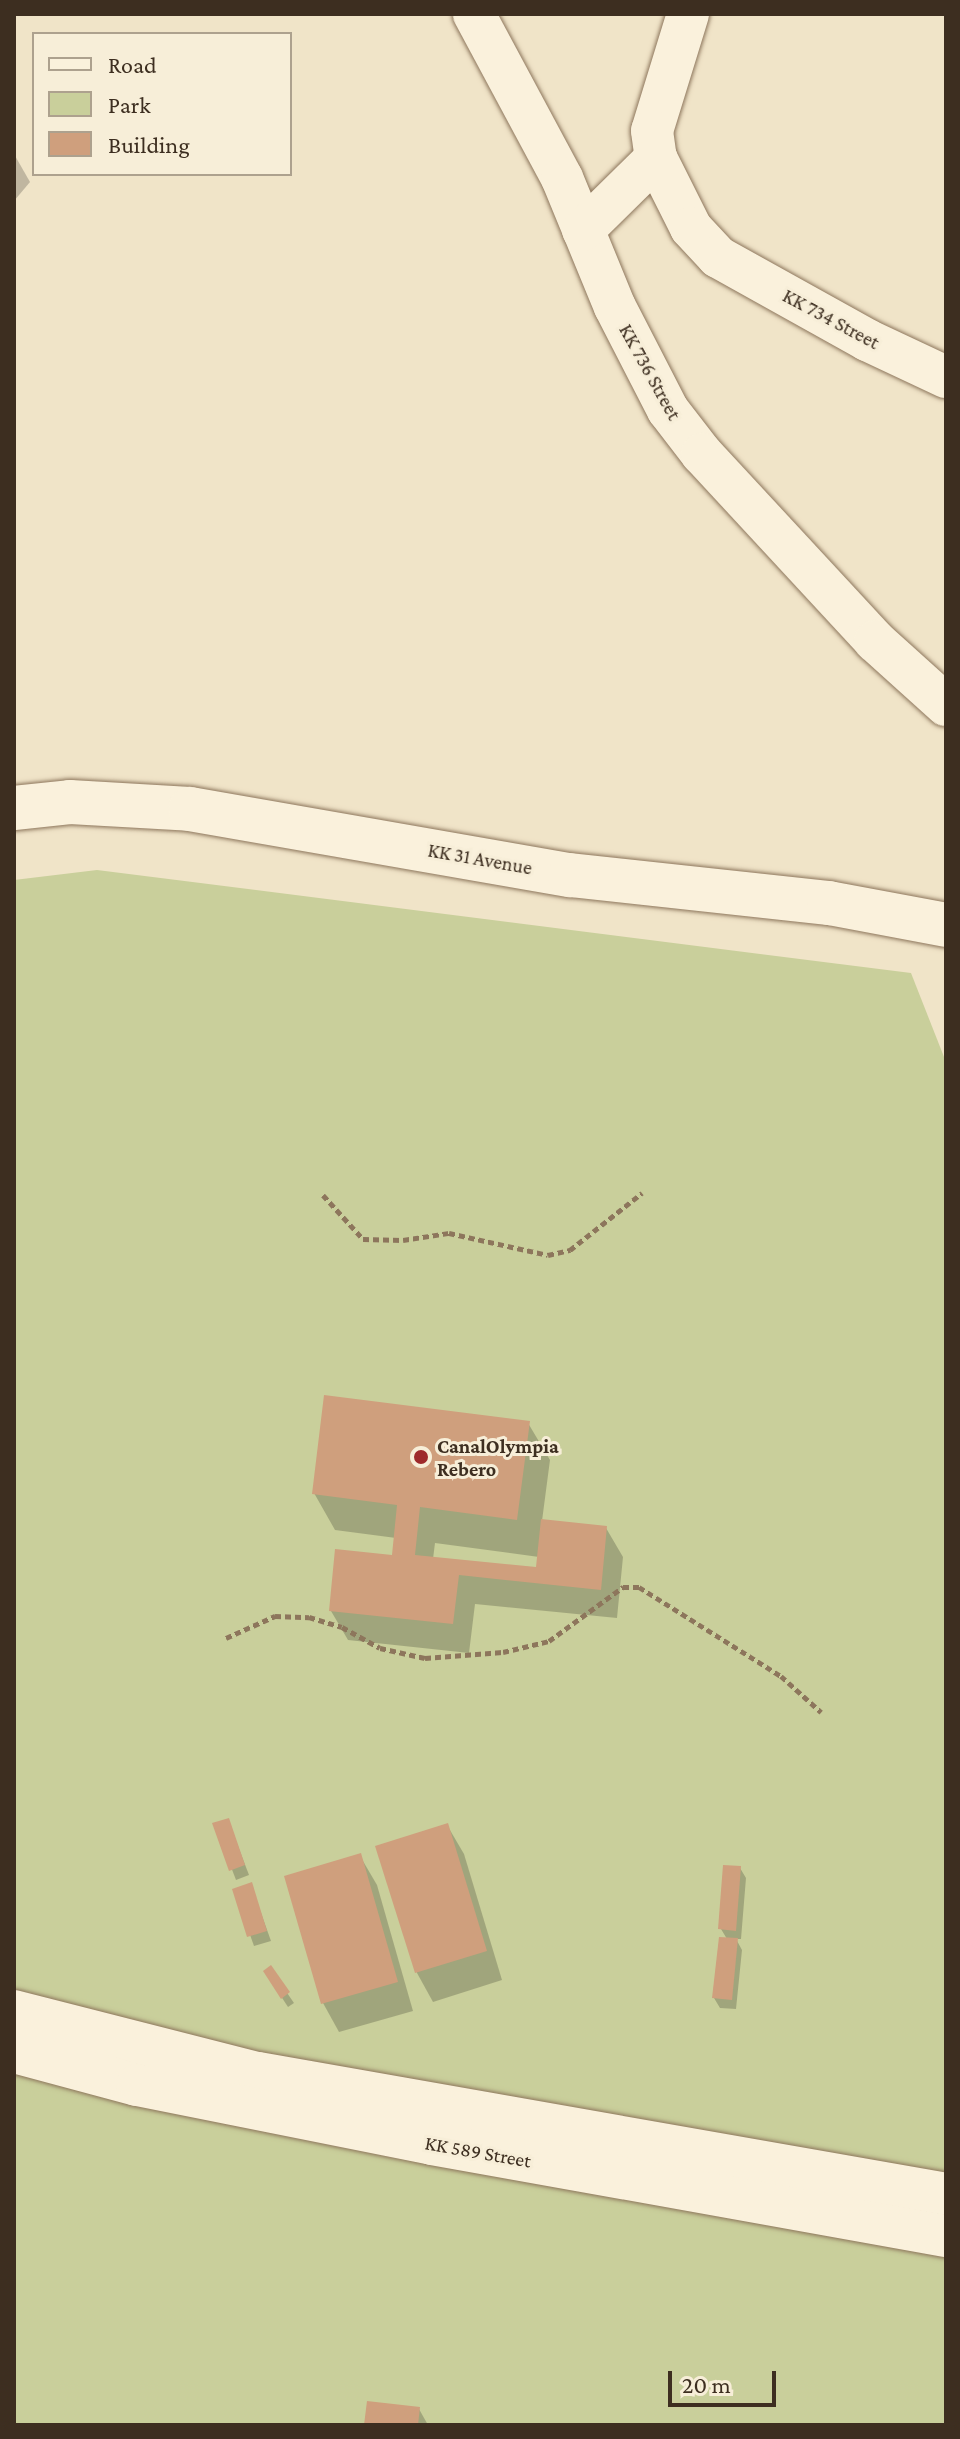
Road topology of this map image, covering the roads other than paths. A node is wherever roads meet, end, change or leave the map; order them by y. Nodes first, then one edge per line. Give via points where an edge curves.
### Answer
1 (474, 14) edge
2 (688, 14) edge
3 (656, 158) junction
4 (583, 230) junction
5 (946, 377) edge
6 (946, 705) edge
7 (14, 808) edge
8 (946, 925) edge
9 (14, 2011) edge
10 (14, 2052) edge
11 (946, 2194) edge
12 (946, 2236) edge

1 - 4 street, KK 736 Street via 562,178
2 - 3 street via 652,131
3 - 4 street
3 - 5 street, KK 734 Street via 691,228 718,257 867,340
4 - 6 street, KK 736 Street via 642,363 693,443 875,641
7 - 8 main road, KK 31 Avenue via 70,802 190,809 570,875 829,903
9 - 11 street, KK 589 Street via 258,2073
10 - 12 street, KK 589 Street via 137,2085 432,2144

